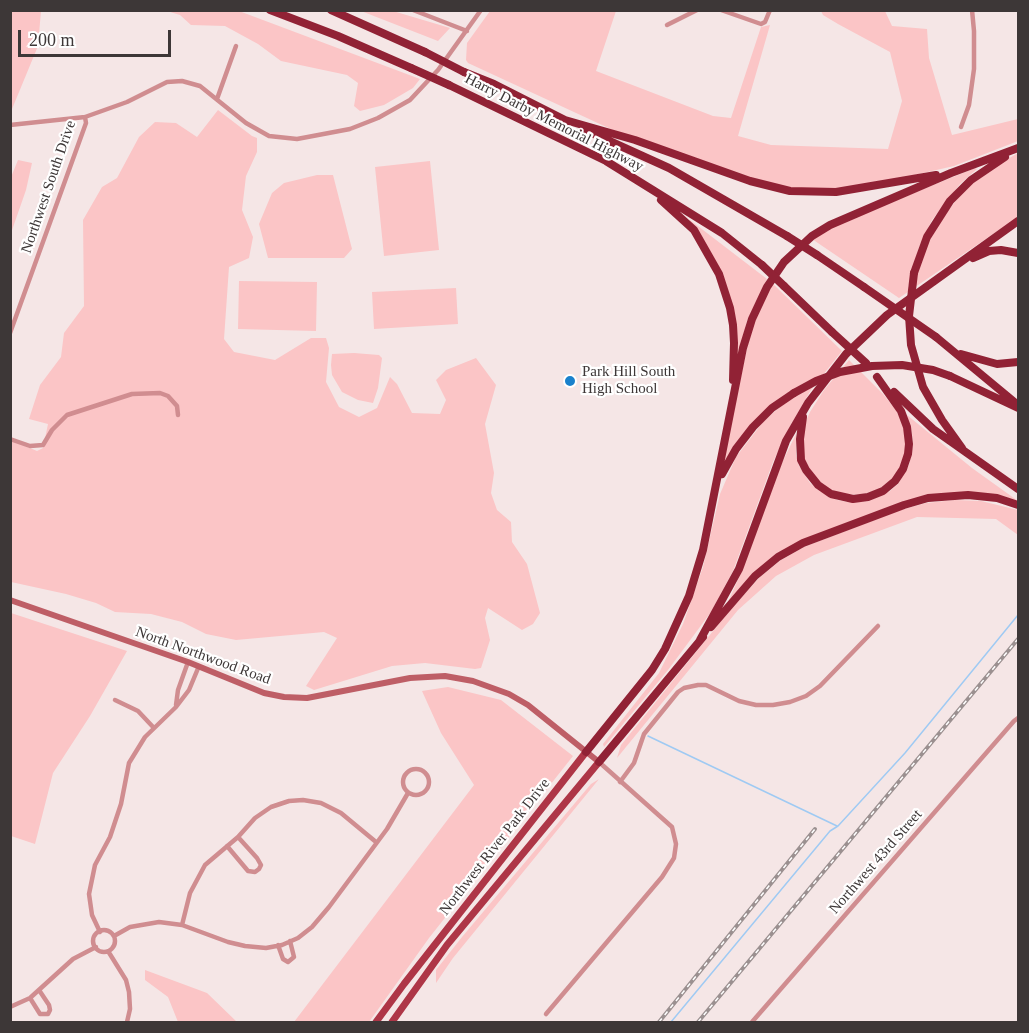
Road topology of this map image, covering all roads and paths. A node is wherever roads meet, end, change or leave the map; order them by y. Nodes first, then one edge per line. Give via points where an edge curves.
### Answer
1 (270, 10) edge
2 (331, 10) edge
3 (413, 10) edge
4 (481, 10) edge
5 (697, 10) edge
6 (721, 10) edge
7 (770, 10) edge
8 (972, 10) edge
9 (667, 25) dead end
10 (467, 31) junction
11 (236, 46) dead end
12 (217, 99) junction
13 (85, 117) junction
14 (565, 120) junction
15 (10, 125) edge
16 (961, 127) dead end
17 (1018, 148) edge
18 (951, 173) junction
19 (648, 187) junction
20 (1018, 221) edge
21 (1018, 253) edge
22 (953, 267) junction
23 (10, 333) edge
24 (954, 352) junction
25 (1018, 362) edge
26 (877, 377) junction
27 (808, 403) junction
28 (1018, 406) edge
29 (178, 415) dead end
30 (729, 416) junction
31 (10, 439) edge
32 (966, 453) junction
33 (1018, 489) edge
34 (714, 495) junction
35 (1018, 505) edge
36 (10, 600) edge
37 (878, 626) dead end
38 (700, 640) junction
39 (188, 662) junction
40 (199, 666) junction
41 (115, 700) dead end
42 (176, 706) junction
43 (1018, 718) edge
44 (154, 728) junction
45 (586, 752) junction
46 (599, 762) junction
47 (620, 782) junction
48 (408, 793) junction
49 (238, 837) junction
50 (376, 842) junction
51 (227, 846) junction
52 (182, 925) junction
53 (99, 932) junction
54 (114, 936) junction
55 (290, 941) junction
56 (278, 945) junction
57 (96, 947) junction
58 (108, 951) junction
59 (39, 990) junction
60 (30, 998) junction
61 (10, 1007) edge
62 (546, 1014) dead end
63 (127, 1023) edge
64 (376, 1023) edge
65 (392, 1023) edge
66 (752, 1023) edge

1 - 19 highway, Harry Darby Memorial Highway, bridge via 449,85 606,161
2 - 14 highway, Harry Darby Memorial Highway, bridge
3 - 10 street
4 - 10 street
5 - 9 street
6 - 7 street via 761,24
8 - 16 street via 974,69
10 - 12 street via 410,100 350,129 297,139 269,136
11 - 12 street
12 - 13 street via 193,83 174,81
13 - 15 street
13 - 23 street, Northwest South Drive
14 - 18 highway via 635,140 750,182 790,191 836,192
14 - 24 highway, Harry Darby Memorial Highway, bridge via 669,168 787,236
17 - 18 highway
17 - 32 highway, bridge via 971,180 950,201 927,237 914,273 909,316 912,351 923,387
18 - 30 highway via 830,225 784,262 752,320
19 - 26 highway, Harry Darby Memorial Highway, bridge via 722,233 762,265 867,363
19 - 30 highway via 694,230 712,258 725,291 734,343
20 - 22 highway
21 - 22 highway via 989,251
22 - 27 highway via 866,334
24 - 25 highway via 997,364
24 - 28 highway, Harry Darby Memorial Highway
26 - 27 highway via 901,411 909,449 900,475 876,494 853,499 838,496 810,477 801,460 800,439
26 - 32 highway, Harry Darby Memorial Highway via 933,429
27 - 38 highway via 786,441 739,569
28 - 34 highway, bridge via 933,370 902,365 840,372 794,393 765,415 722,472
29 - 31 street via 177,406 168,396 132,394 67,416 43,445 30,446
30 - 34 highway
32 - 33 highway, Harry Darby Memorial Highway
34 - 45 highway, Northwest River Park Drive via 689,596 665,649 638,690
35 - 38 highway via 969,495 928,498 803,543 755,576
36 - 39 street, North Northwood Road
37 - 47 street via 820,686 791,702 756,705 710,686 684,688 644,734 634,763
38 - 46 highway, Northwest River Park Drive
39 - 40 street, North Northwood Road
39 - 42 street
40 - 42 street via 189,690
40 - 45 street, North Northwood Road via 284,698 307,698 410,678 445,676 473,681 528,705
41 - 44 street via 138,711
42 - 44 street
43 - 66 street, Northwest 43rd Street
44 - 53 street via 129,763 121,804 95,865 89,894
45 - 46 street, North Northwood Road
45 - 64 main road, Northwest River Park Drive
46 - 47 street
46 - 65 main road, Northwest River Park Drive via 447,945
47 - 62 street via 672,827 674,858
48 - 48 street via 418,795 427,790 429,780 423,771 413,769 405,774 402,784
48 - 50 street
49 - 50 street via 271,807 303,800 342,813
49 - 51 street
49 - 51 street via 257,858 259,869 248,871
50 - 55 street via 312,927
51 - 52 street via 197,879
52 - 54 street via 159,922 136,926
52 - 56 street via 245,946
53 - 54 street
53 - 57 street via 94,940
54 - 58 street via 115,944
55 - 56 street
55 - 56 street via 294,957 288,962
57 - 58 street
57 - 59 street via 74,959
58 - 63 street via 126,980 130,1009
59 - 60 street
59 - 60 street via 50,1005 48,1014 40,1014
60 - 61 street

